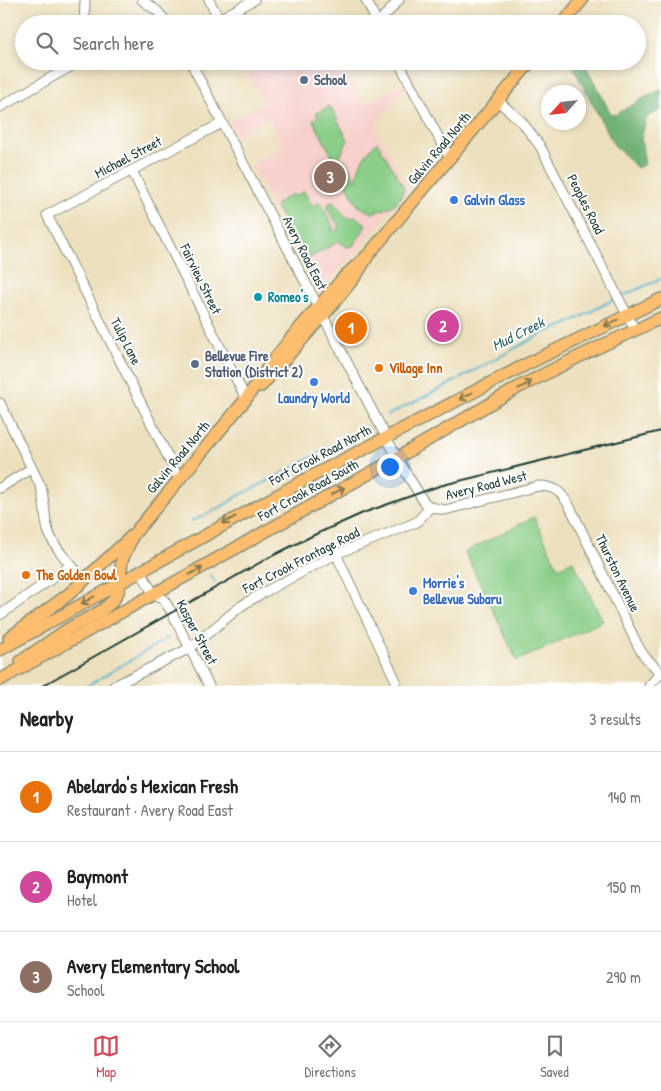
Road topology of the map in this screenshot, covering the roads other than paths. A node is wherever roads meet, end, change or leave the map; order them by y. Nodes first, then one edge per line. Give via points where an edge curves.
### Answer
1 (85, 0) edge
2 (142, 0) edge
3 (209, 0) edge
4 (254, 0) edge
5 (366, 0) edge
6 (399, 0) edge
7 (582, 0) edge
8 (84, 15) edge
9 (161, 15) edge
10 (217, 15) edge
11 (226, 15) edge
12 (374, 15) edge
13 (386, 15) edge
14 (570, 15) edge
15 (65, 70) edge
16 (195, 70) edge
17 (403, 70) edge
18 (524, 70) edge
19 (498, 101) junction
20 (0, 107) edge
21 (222, 123) junction
22 (450, 159) junction
23 (132, 171) junction
24 (47, 215) joint
25 (661, 299) edge
26 (320, 312) junction
27 (627, 315) junction
28 (661, 318) edge
29 (635, 330) junction
30 (246, 399) junction
31 (0, 404) edge
32 (386, 437) junction
33 (397, 458) junction
34 (32, 468) junction
35 (179, 479) junction
36 (0, 488) edge
37 (570, 506) joint
38 (430, 507) junction
39 (133, 535) junction
40 (336, 554) junction
41 (71, 565) junction
42 (140, 570) junction
43 (84, 580) junction
44 (120, 582) junction
45 (154, 594) junction
46 (0, 615) edge
47 (0, 644) edge
48 (190, 648) junction
49 (0, 650) edge
50 (661, 673) edge
51 (0, 678) edge
52 (396, 681) dead end
53 (114, 686) edge
54 (209, 686) edge
55 (649, 686) edge

1 - 8 street
2 - 9 street
3 - 10 street
4 - 11 street
5 - 12 street
6 - 13 street
7 - 14 main road
15 - 20 street
16 - 21 street, Avery Road East
17 - 22 street
18 - 19 main road, Galvin Road North
19 - 22 main road, Galvin Road North
19 - 27 street, Peoples Road via 534,137
21 - 23 street, Michael Street
21 - 26 street, Avery Road East
22 - 26 main road, Galvin Road North via 369,254 356,274
23 - 24 street, Michael Street
23 - 30 street, Fairview Street
24 - 35 street, Tulip Lane
25 - 27 main road, Fort Crook Road North
26 - 30 main road, Galvin Road North via 266,382
26 - 32 street, Avery Road East
27 - 29 street, Peoples Road
27 -> 32 main road, Fort Crook Road North
28 - 29 main road, Fort Crook Road South
33 -> 29 main road, Fort Crook Road South via 519,387
30 - 35 main road, Galvin Road North
31 - 34 street
32 - 33 street, Avery Road East
32 -> 42 main road, Fort Crook Road North
33 - 38 street, Avery Road West via 417,493
45 -> 33 main road, Fort Crook Road South
34 - 36 street
34 - 41 street via 43,496 50,535
35 - 39 main road, Galvin Road North
37 - 38 street, Avery Road West via 558,491 538,486 452,509
37 - 50 street, Thurston Avenue via 640,648
38 - 40 street, Fort Crook Frontage Road via 418,522
39 - 43 main road
39 - 44 main road via 122,560
40 - 48 street, Fort Crook Frontage Road via 247,602
40 - 52 street
41 - 43 street
41 - 46 street
42 - 44 main road, Fort Crook Road North
42 - 45 street, Kasper Street
43 - 47 main road
44 -> 49 main road, Fort Crook Road North
44 - 51 main road via 108,606 38,649
45 - 48 street, Kasper Street via 167,604
45 - 51 main road, Fort Crook Road South
48 - 53 street, Fort Crook Frontage Road
48 - 54 street, Kasper Street
50 - 55 street

